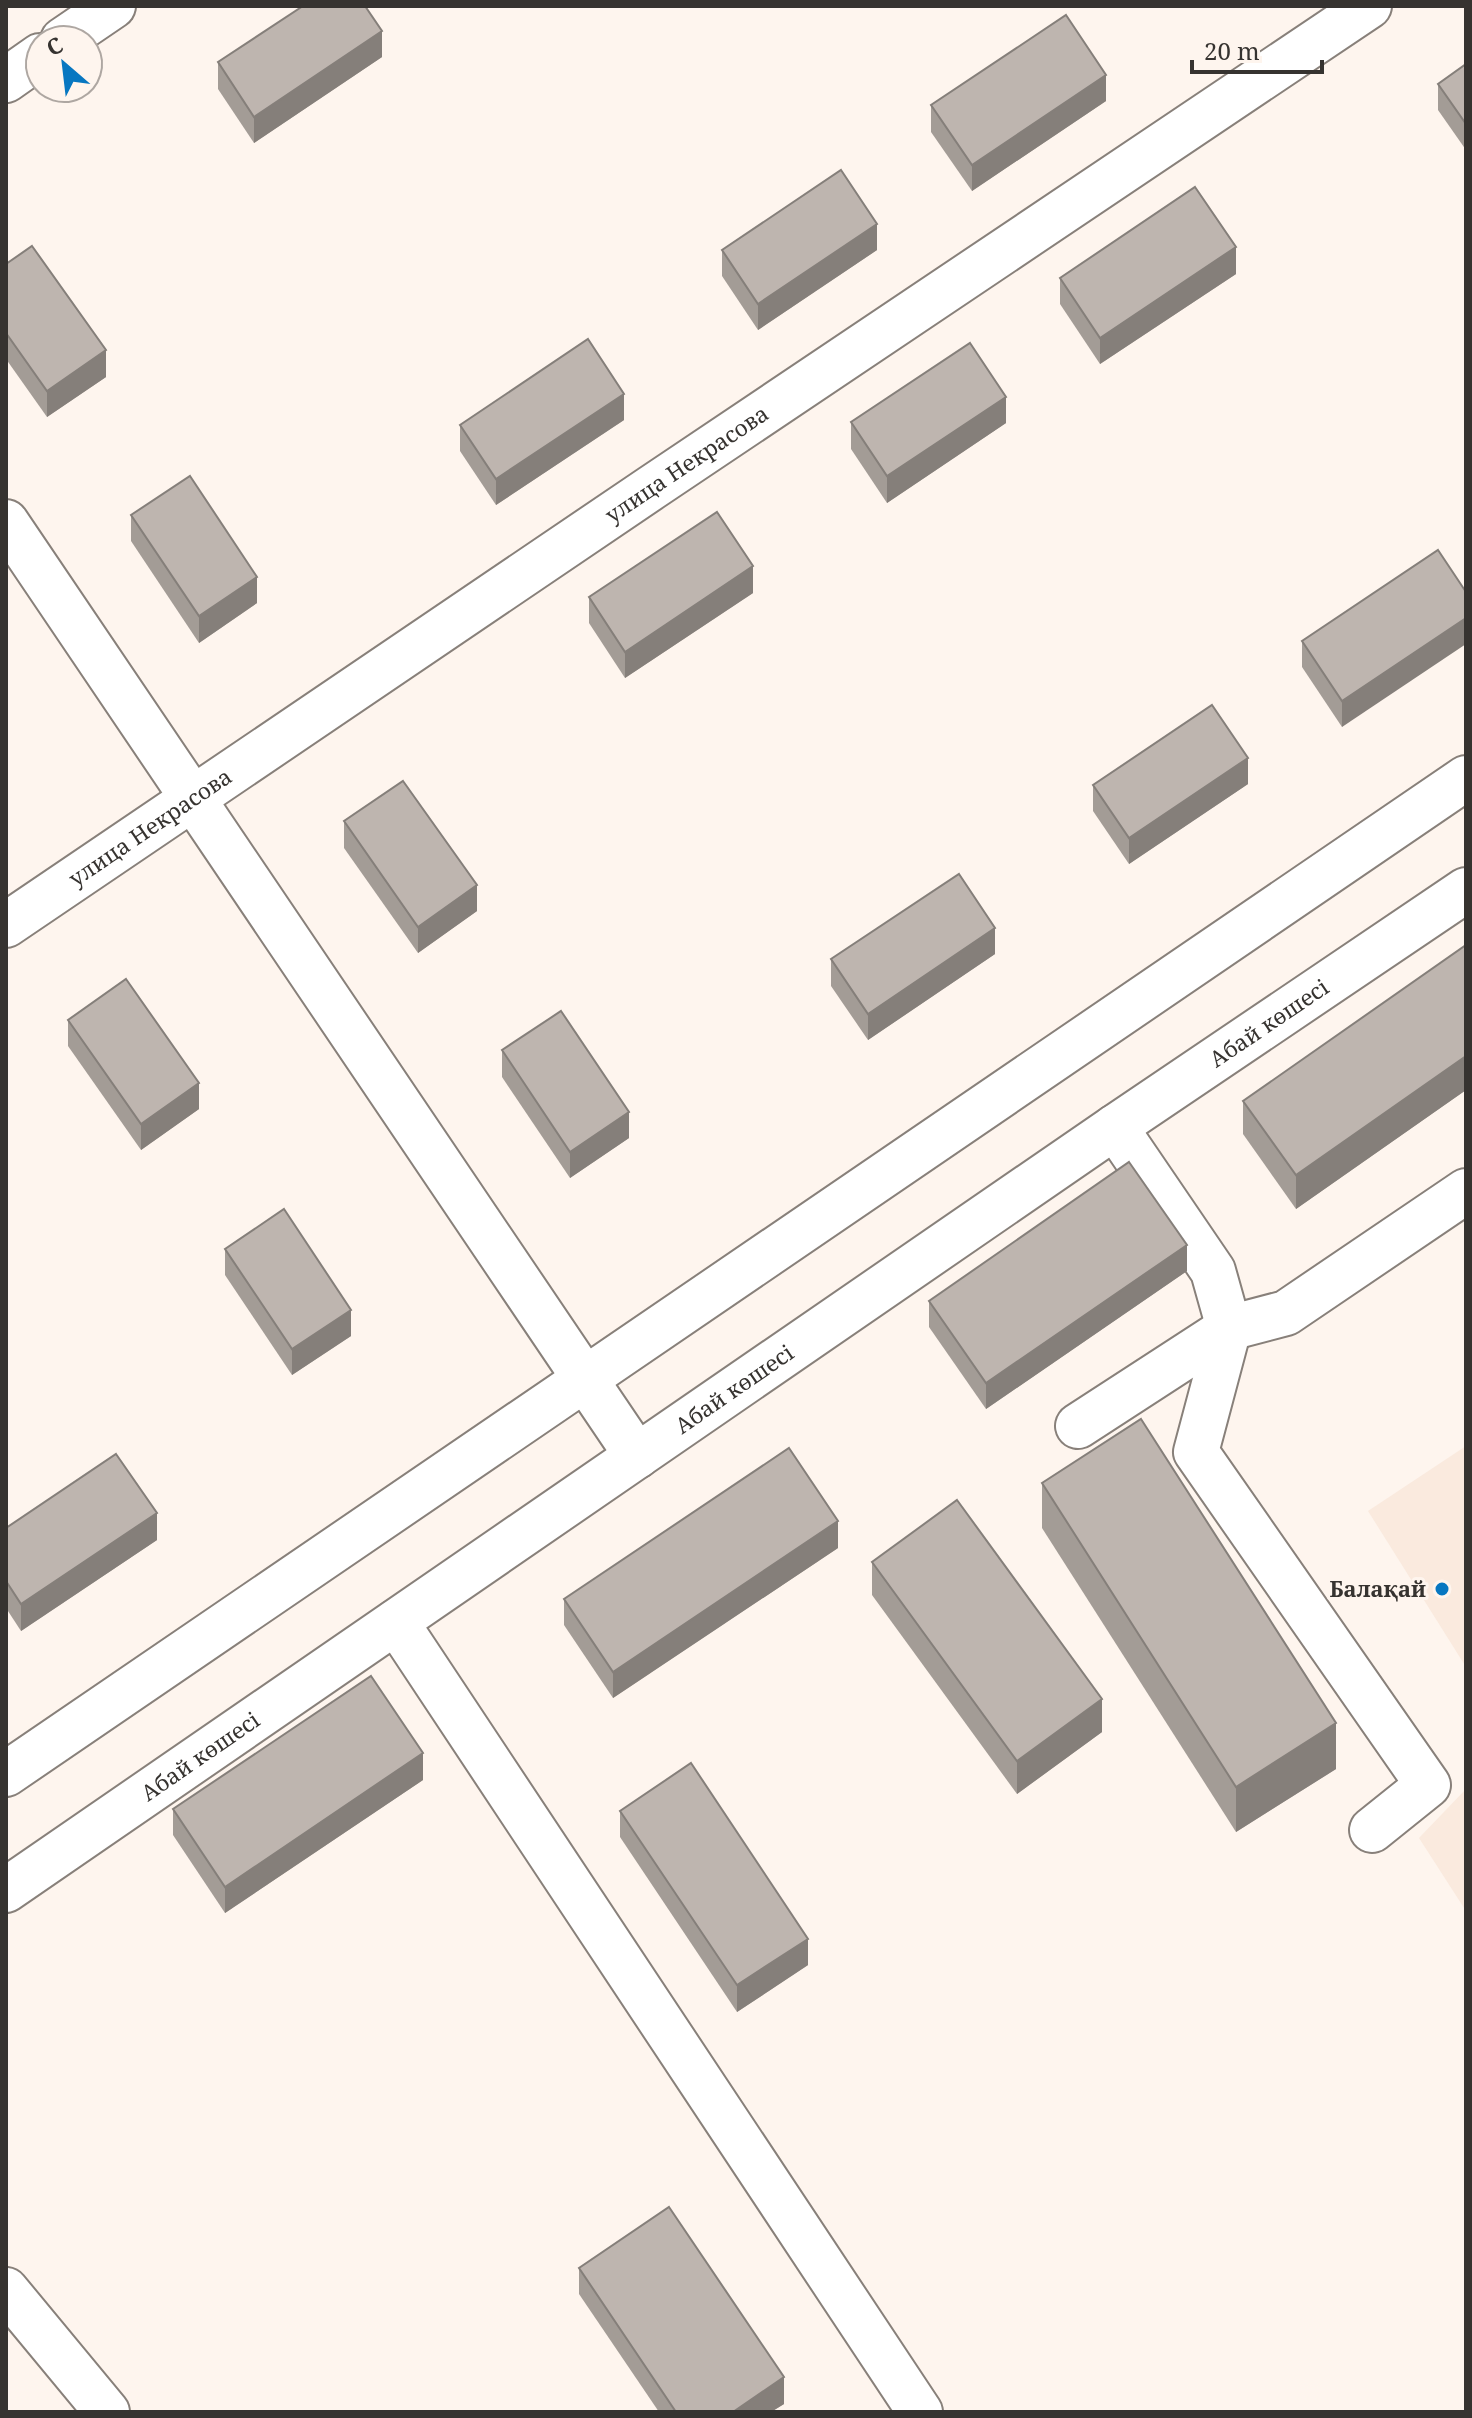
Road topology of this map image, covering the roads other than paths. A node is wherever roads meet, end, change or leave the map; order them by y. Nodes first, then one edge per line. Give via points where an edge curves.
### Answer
1 (113, 6) edge
2 (1369, 6) edge
3 (87, 24) edge
4 (24, 67) edge
5 (6, 80) edge
6 (6, 522) edge
7 (1466, 778) edge
8 (193, 799) junction
9 (1466, 890) edge
10 (6, 925) edge
11 (1115, 1127) junction
12 (1466, 1191) edge
13 (1229, 1328) junction
14 (583, 1379) junction
15 (1078, 1426) dead end
16 (637, 1456) junction
17 (396, 1622) junction
18 (6, 1774) edge
19 (1372, 1830) dead end
20 (6, 1890) edge
21 (6, 2290) edge
22 (107, 2412) edge
23 (920, 2412) edge

1 - 3 street
2 - 8 street, улица Некрасова
4 - 5 street
6 - 8 street
7 - 14 street
8 - 10 street, улица Некрасова
8 - 14 street
9 - 11 street, Абай көшесі
11 - 13 street via 1213,1271
11 - 16 street, Абай көшесі
12 - 13 street via 1286,1313
13 - 15 street
13 - 19 street via 1196,1452 1428,1785
14 - 16 street
14 - 18 street
16 - 17 street, Абай көшесі
17 - 20 street, Абай көшесі
17 - 23 street
21 - 22 street

